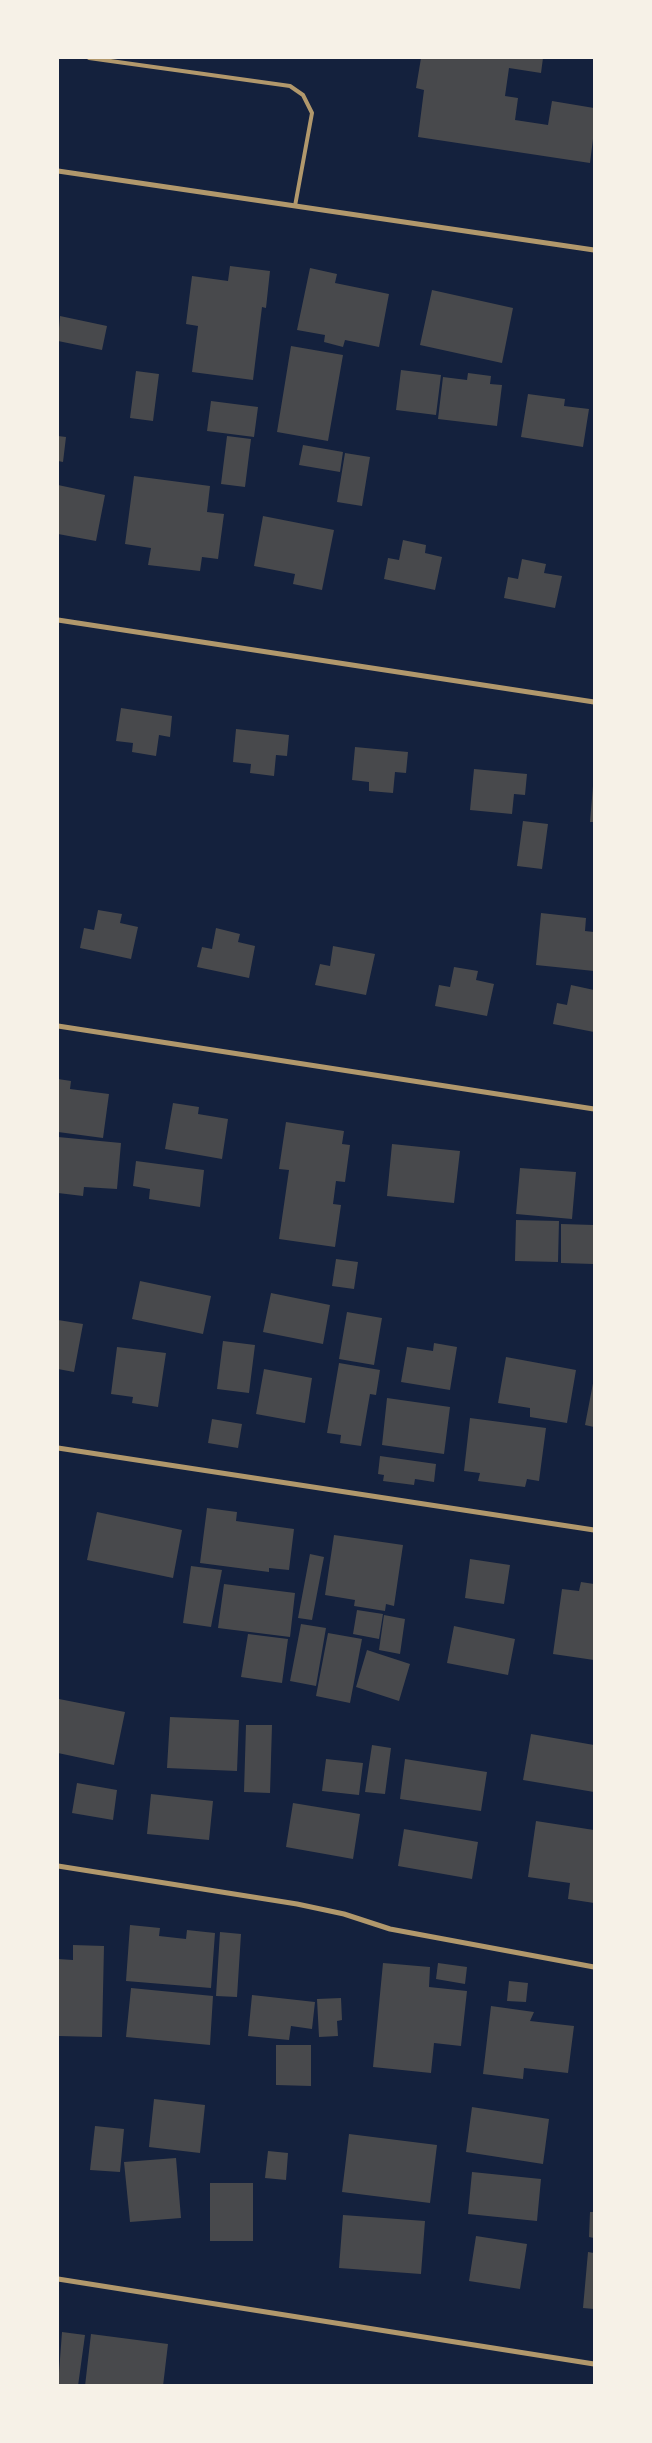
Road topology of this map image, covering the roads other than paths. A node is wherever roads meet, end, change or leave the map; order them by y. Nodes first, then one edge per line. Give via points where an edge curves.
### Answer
1 (89, 58) edge
2 (58, 171) edge
3 (295, 206) junction
4 (594, 250) edge
5 (58, 620) edge
6 (594, 702) edge
7 (58, 1026) edge
8 (594, 1109) edge
9 (58, 1448) edge
10 (594, 1530) edge
11 (58, 1866) edge
12 (594, 1967) edge
13 (58, 2279) edge
14 (594, 2364) edge

1 - 3 lane via 290,86 303,94 312,114
2 - 3 street
3 - 4 street
5 - 6 street
7 - 8 street
9 - 10 street
11 - 12 street via 297,1904 344,1914 390,1930
13 - 14 street

